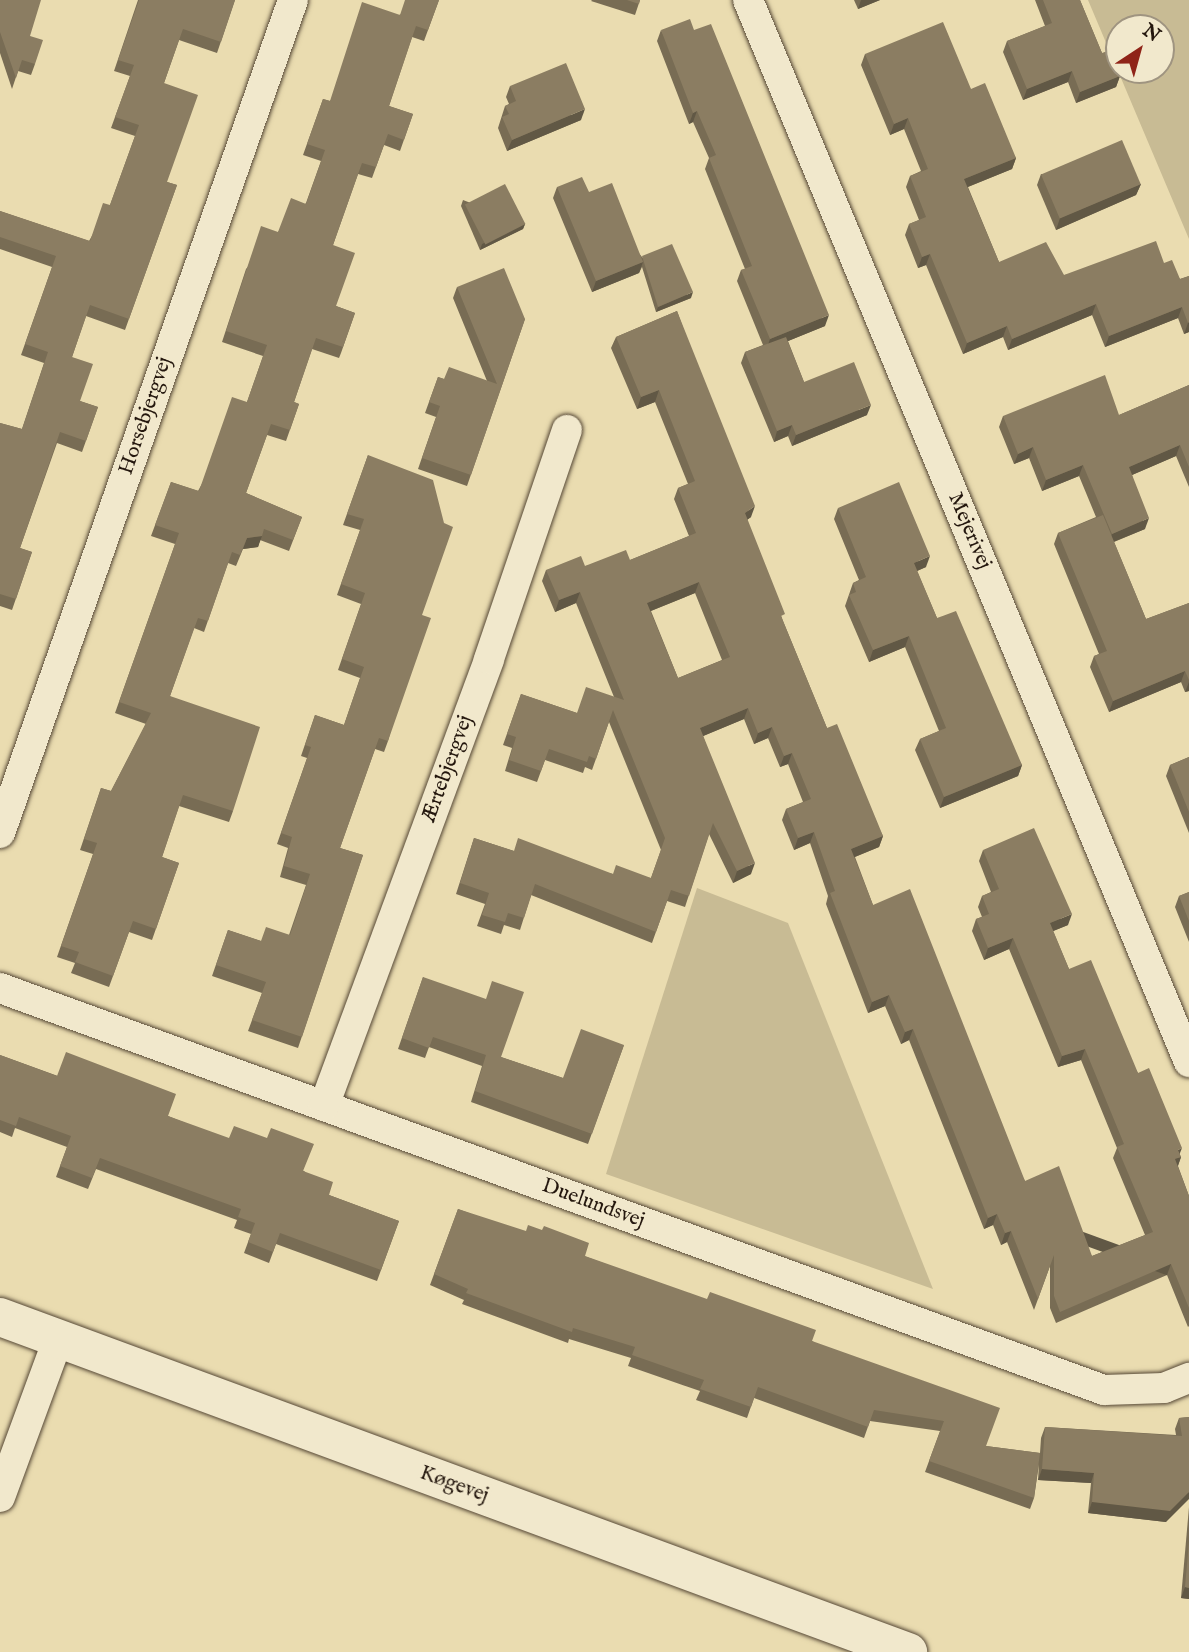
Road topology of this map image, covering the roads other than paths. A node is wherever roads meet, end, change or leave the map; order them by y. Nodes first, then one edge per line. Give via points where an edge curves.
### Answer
1 (293, 0) edge
2 (748, 0) edge
3 (567, 430) dead end
4 (0, 833) edge
5 (0, 988) edge
6 (1189, 1062) edge
7 (324, 1106) junction
8 (0, 1317) edge
9 (58, 1339) junction
10 (1189, 1378) edge
11 (0, 1497) edge
12 (908, 1652) edge

1 - 4 street, Horsebjergvej
2 - 6 street, Mejerivej
3 - 7 street, Ærtebjergvej via 489,659
5 - 7 street, Duelundsvej
7 - 10 street, Duelundsvej via 1104,1390 1164,1388
8 - 9 street, Køgevej
9 - 11 street
9 - 12 street, Køgevej

